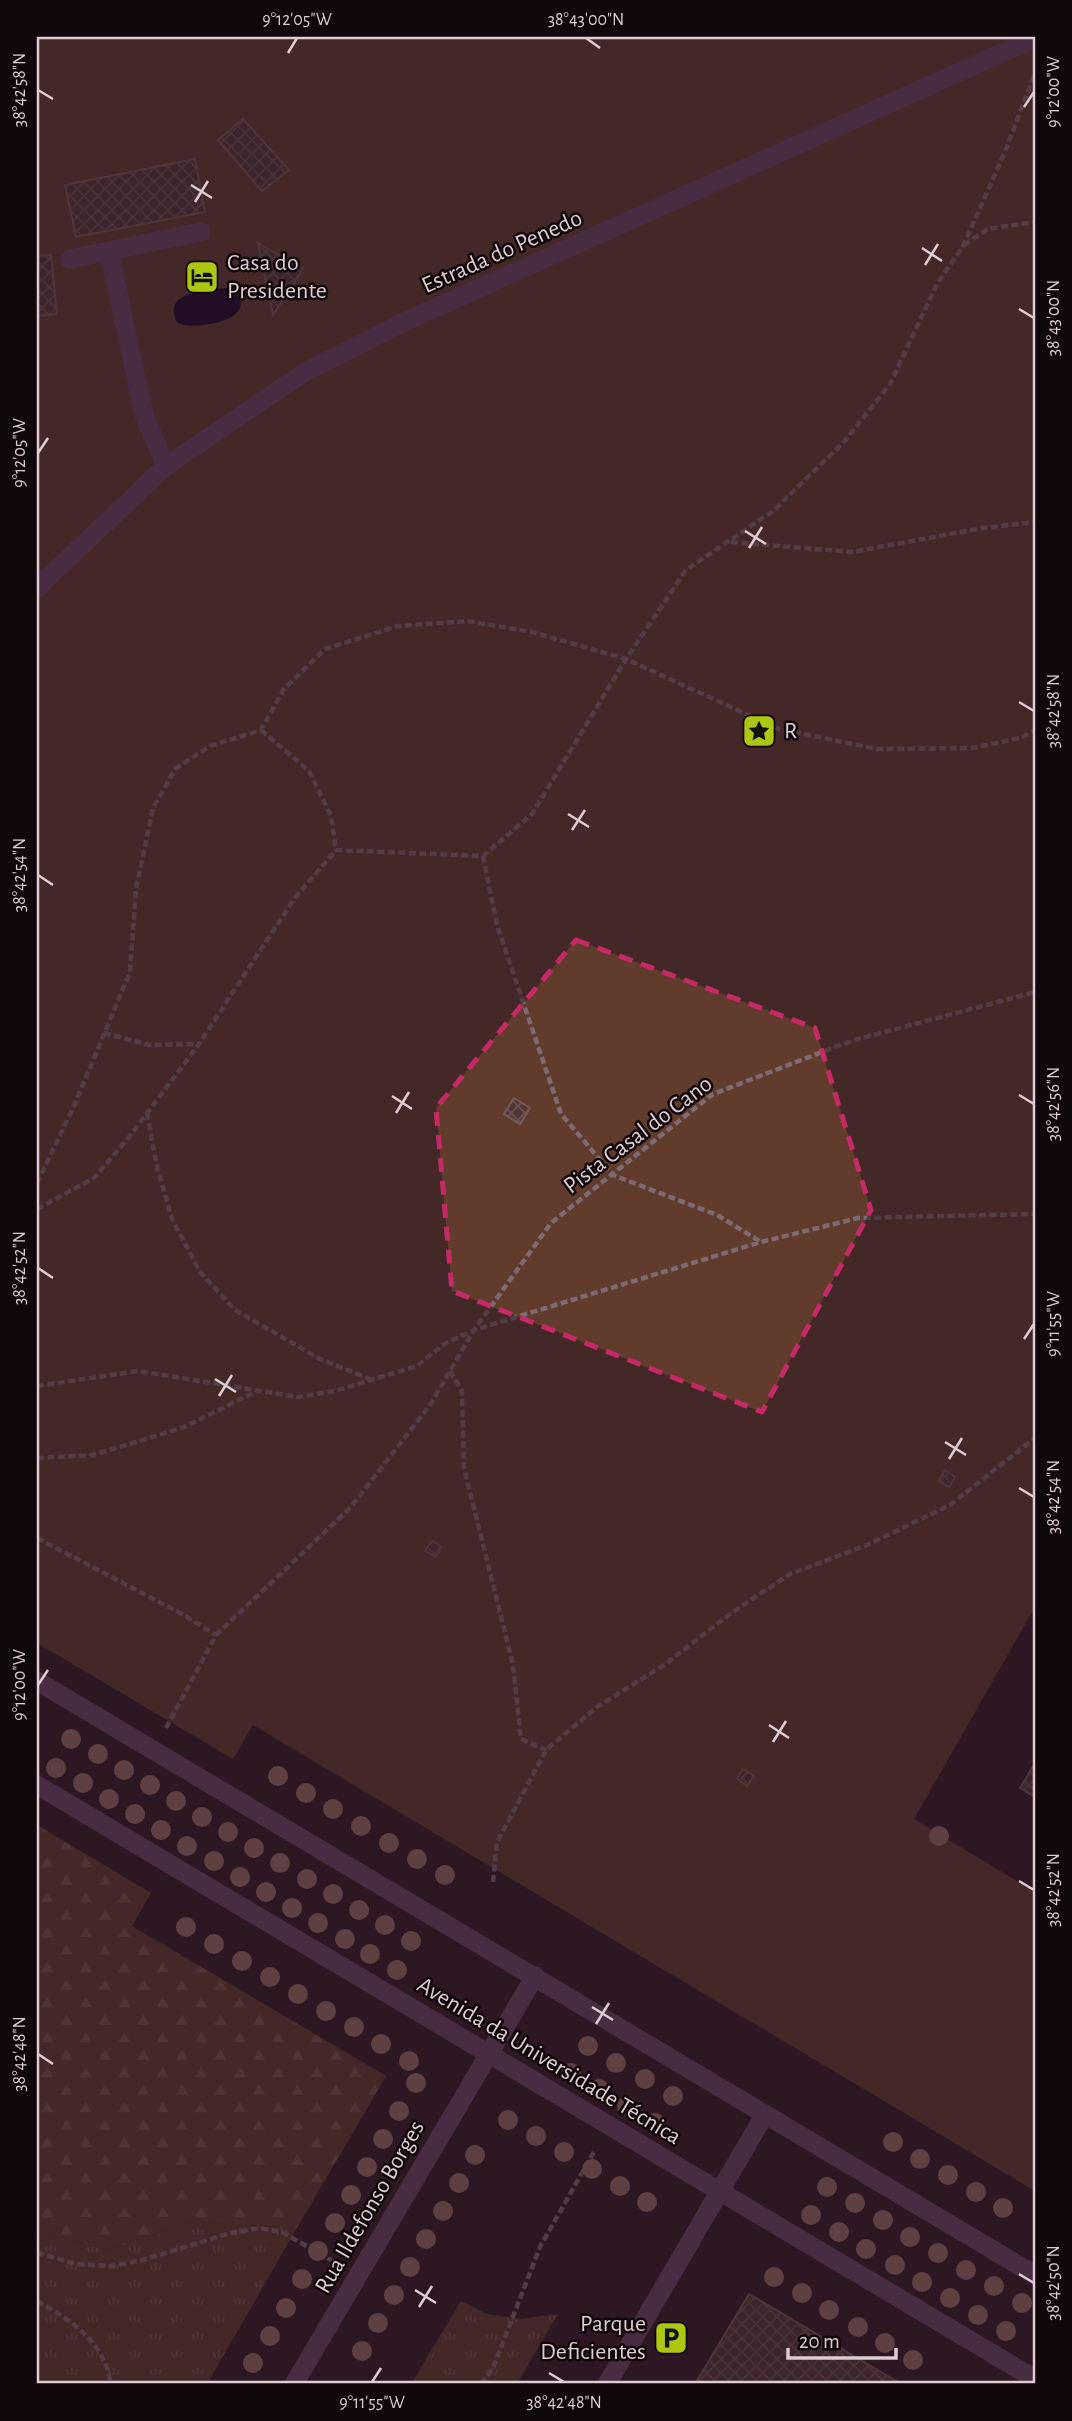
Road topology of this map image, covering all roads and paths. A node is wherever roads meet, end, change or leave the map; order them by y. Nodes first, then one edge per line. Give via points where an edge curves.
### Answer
1 (1035, 38) edge
2 (1035, 73) edge
3 (1035, 222) edge
4 (201, 232) dead end
5 (963, 246) junction
6 (109, 251) junction
7 (70, 259) dead end
8 (166, 466) junction
9 (1035, 522) edge
10 (729, 542) junction
11 (37, 587) edge
12 (626, 659) junction
13 (261, 730) junction
14 (1035, 730) edge
15 (336, 850) junction
16 (483, 856) junction
17 (1035, 992) edge
18 (104, 1033) junction
19 (200, 1044) junction
20 (147, 1112) junction
21 (613, 1175) junction
22 (37, 1183) edge
23 (37, 1209) edge
24 (1035, 1214) edge
25 (761, 1242) junction
26 (474, 1330) junction
27 (450, 1370) junction
28 (371, 1380) junction
29 (37, 1386) edge
30 (259, 1390) junction
31 (1035, 1438) edge
32 (37, 1458) edge
33 (37, 1538) edge
34 (216, 1635) junction
35 (37, 1681) edge
36 (154, 1750) junction
37 (546, 1750) junction
38 (37, 1785) edge
39 (493, 1882) dead end
40 (535, 1976) junction
41 (488, 2054) junction
42 (765, 2114) junction
43 (609, 2125) junction
44 (720, 2191) junction
45 (37, 2253) edge
46 (358, 2275) junction
47 (1035, 2275) edge
48 (37, 2301) edge
49 (1035, 2379) edge
50 (111, 2384) edge
51 (294, 2384) edge
52 (481, 2384) edge
53 (607, 2384) edge

1 - 8 street, Estrada do Penedo via 404,322 305,372
2 - 5 path
3 - 5 path via 988,229
4 - 6 street
5 - 10 path via 937,284 890,384 844,442 773,511
6 - 7 street
6 - 8 street via 144,415
8 - 11 street, Estrada do Penedo
9 - 10 path via 852,552
10 - 12 path via 686,570
12 - 13 path via 532,632 467,621 398,626 325,649 284,690
12 - 14 path via 779,729 877,749 973,748 1020,738
12 - 16 path via 532,814
13 - 15 path via 309,771 331,816
13 - 18 path via 210,746 175,769 153,808 136,889 130,972
15 - 16 path
15 - 19 path via 294,899
16 - 21 path via 497,925 561,1114
17 - 21 path, Pista Casal do Cano via 851,1041 713,1094
18 - 19 path via 149,1045
18 - 22 path
19 - 20 path
20 - 23 path via 94,1178
20 - 28 path via 172,1219 200,1272 235,1310 320,1359
21 - 25 path via 717,1215
21 - 26 path, Pista Casal do Cano via 551,1223
24 - 25 path via 858,1218
25 - 26 path
26 - 27 path, Pista Casal do Cano
26 - 28 path via 444,1344 417,1366
27 - 34 path, Pista Casal do Cano via 430,1405 351,1507
27 - 37 path via 462,1391 464,1468 513,1665 521,1739
28 - 30 path via 298,1397
29 - 30 path via 138,1371
30 - 32 path via 182,1428 93,1455
31 - 37 path via 950,1504 867,1545 790,1574 597,1707
33 - 34 path
34 - 36 path, Pista Casal do Cano
35 - 36 street
36 - 40 street
37 - 39 path via 497,1842
38 - 41 street, Avenida da Universidade Técnica
40 - 41 street, Rua Ildefonso Borges
40 - 42 street
41 - 43 street, Avenida da Universidade Técnica
41 - 46 street, Rua Ildefonso Borges
42 - 44 street
42 - 47 street
43 - 44 street, Avenida da Universidade Técnica
43 - 52 path via 540,2247 493,2368
44 - 49 street, Avenida da Universidade Técnica
44 - 53 street
45 - 46 path via 76,2264 112,2266 259,2228 282,2232
46 - 51 street, Rua Ildefonso Borges
48 - 50 path via 72,2321 95,2345

